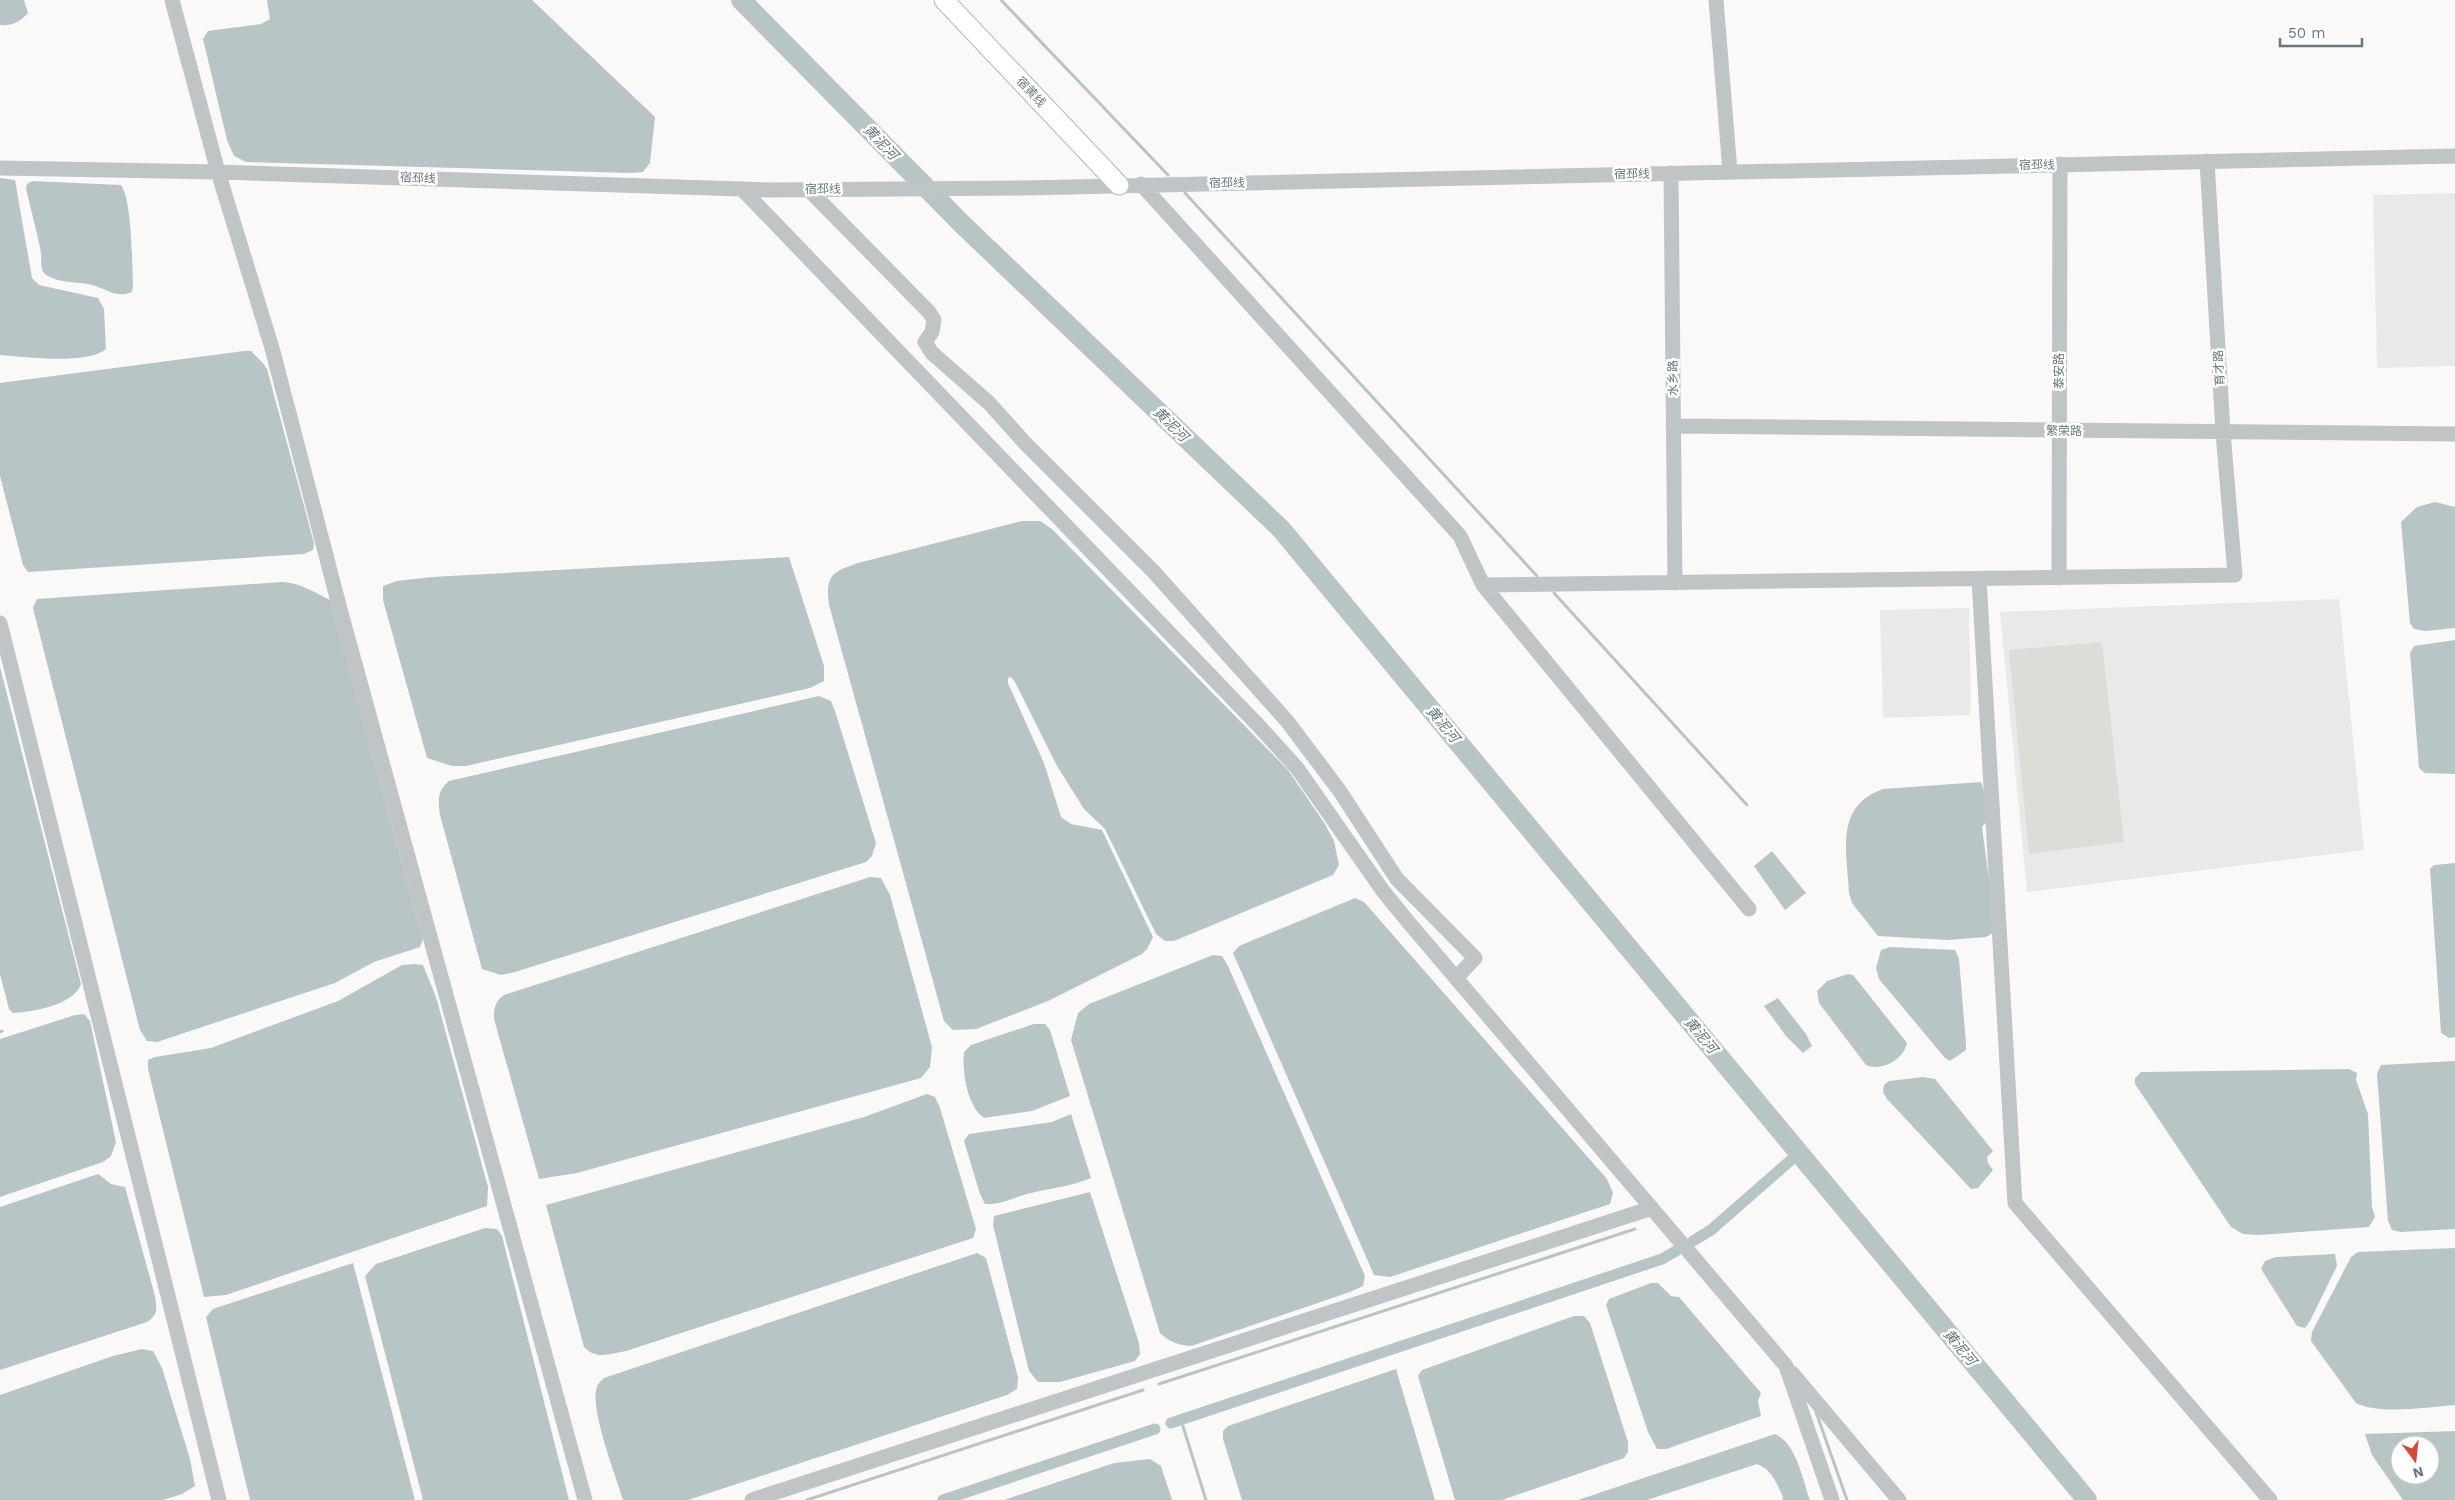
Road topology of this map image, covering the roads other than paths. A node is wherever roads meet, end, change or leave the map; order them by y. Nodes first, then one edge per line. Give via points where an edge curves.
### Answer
1 (172, 0) edge
2 (944, 0) edge
3 (1716, 0) edge
4 (2455, 156) edge
5 (2207, 161) junction
6 (2060, 164) junction
7 (0, 168) edge
8 (218, 172) junction
9 (1730, 172) junction
10 (1670, 173) junction
11 (1142, 184) junction
12 (1119, 185) junction
13 (742, 189) junction
14 (808, 189) junction
15 (1673, 426) junction
16 (2059, 430) junction
17 (2223, 432) junction
18 (2455, 434) edge
19 (2059, 578) junction
20 (1979, 579) junction
21 (1675, 583) junction
22 (1483, 585) junction
23 (0, 623) edge
24 (1397, 879) junction
25 (1383, 891) junction
26 (1749, 909) dead end
27 (1456, 978) junction
28 (1652, 1208) junction
29 (1786, 1366) junction
30 (219, 1500) edge
31 (585, 1500) edge
32 (752, 1500) edge
33 (1832, 1500) edge
34 (1899, 1500) edge
35 (2270, 1500) edge

1 - 8 street
2 - 12 main road, 宿黄线
3 - 9 street
4 - 5 street, 宿邳线
5 - 6 street, 宿邳线
5 - 17 street, 育才路
6 - 9 street, 宿邳线
6 - 16 street, 泰安路
7 - 8 street, 宿邳线
8 - 13 street, 宿邳线
8 - 31 street via 272,348 341,613
9 - 10 street, 宿邳线
10 - 11 street, 宿邳线
10 - 15 street, 水乡路
11 - 12 street, 宿邳线
11 - 22 street via 1460,536
12 - 14 street, 宿邳线
13 - 14 street, 宿邳线
13 - 25 street via 1258,725 1297,768
14 - 24 street via 929,312 934,320 932,332 925,342 932,352 989,403 1153,571 1287,721 1339,790
15 - 16 street, 繁荣路
15 - 21 street, 水乡路
16 - 17 street, 繁荣路
16 - 19 street, 泰安路
17 - 18 street, 繁荣路
17 - 19 street, 育才路 via 2235,575
19 - 20 street
20 - 21 street
20 - 35 street via 2015,1203
21 - 22 street
22 - 26 street
23 - 30 street
24 - 25 street
24 - 27 street via 1475,958
25 - 27 street
27 - 28 street
28 - 29 street
28 - 32 street
29 - 33 street
29 - 34 street

